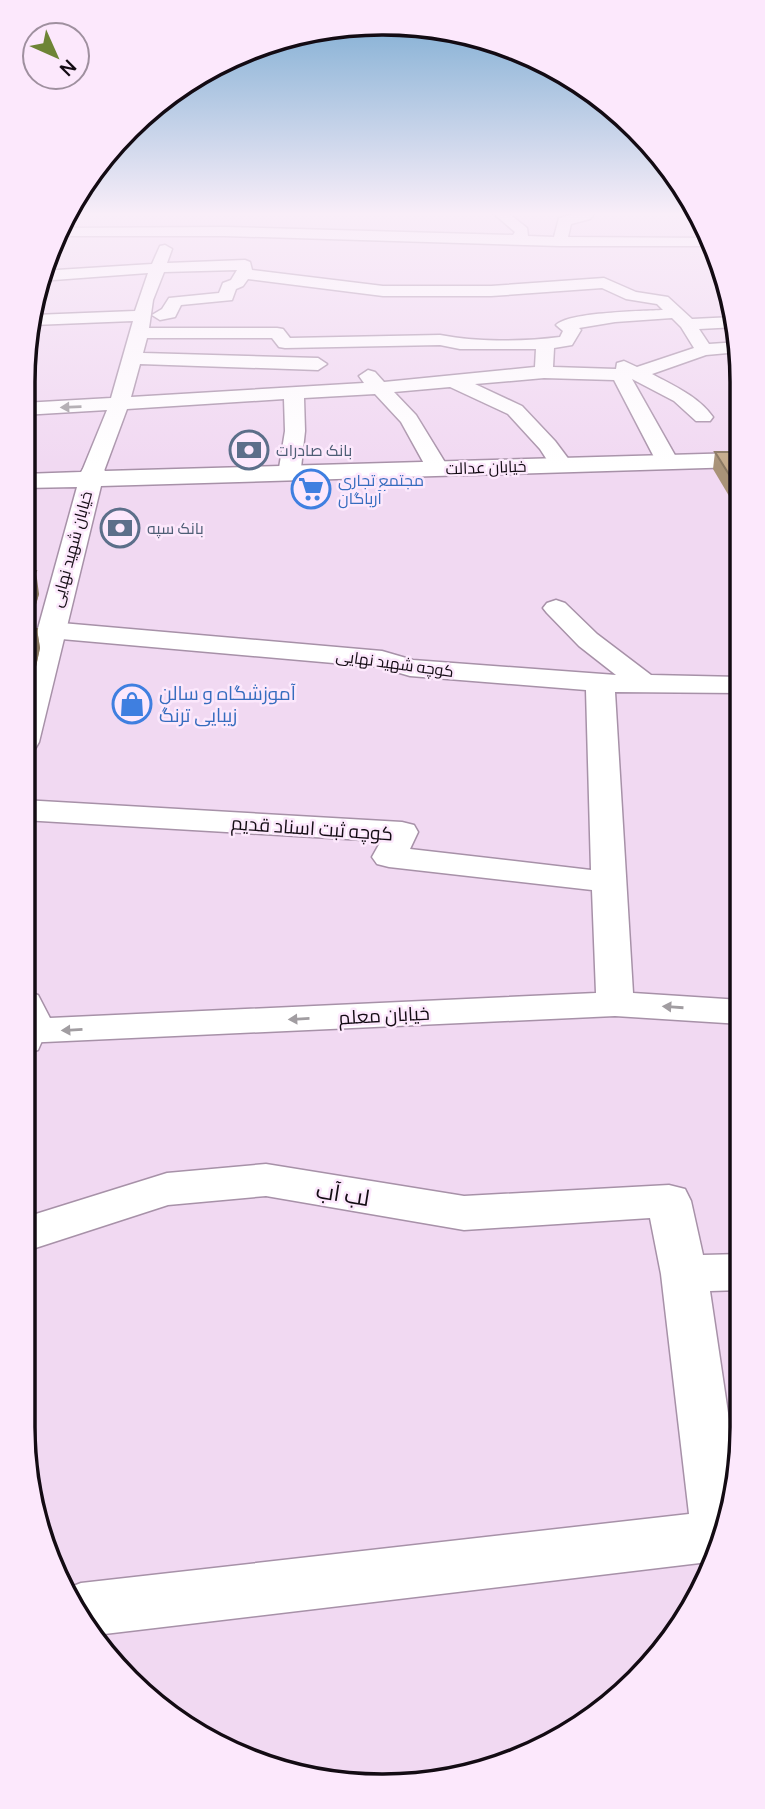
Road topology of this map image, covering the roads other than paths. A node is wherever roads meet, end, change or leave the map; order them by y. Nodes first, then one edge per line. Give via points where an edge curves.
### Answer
1 (150, 296) edge
2 (226, 296) edge
3 (381, 296) edge
4 (635, 296) edge
5 (45, 304) edge
6 (376, 308) dead end
7 (147, 316) junction
8 (684, 319) junction
9 (41, 320) edge
10 (724, 321) edge
11 (370, 334) junction
12 (566, 341) junction
13 (545, 344) junction
14 (728, 348) edge
15 (704, 350) junction
16 (133, 358) junction
17 (343, 364) dead end
18 (544, 372) junction
19 (628, 374) junction
20 (457, 383) junction
21 (379, 388) junction
22 (294, 391) junction
23 (118, 405) junction
24 (35, 408) edge
25 (702, 417) dead end
26 (665, 457) junction
27 (730, 458) edge
28 (730, 458) edge
29 (559, 461) junction
30 (435, 464) junction
31 (290, 468) junction
32 (35, 474) edge
33 (91, 475) junction
34 (35, 480) edge
35 (556, 608) dead end
36 (50, 630) junction
37 (600, 683) junction
38 (645, 684) junction
39 (730, 685) edge
40 (35, 692) edge
41 (35, 811) edge
42 (609, 882) junction
43 (615, 1004) junction
44 (730, 1011) edge
45 (35, 1025) edge
46 (35, 1231) edge
47 (730, 1272) edge
48 (684, 1274) junction
49 (717, 1520) edge
50 (710, 1543) edge
51 (88, 1609) edge

1 - 7 street
2 - 7 street via 175,301 169,313
3 - 6 street
4 - 8 street via 662,300
5 - 7 street
7 - 9 street
7 - 11 street via 277,333 285,342
7 - 16 street
8 - 10 street
8 - 12 street via 615,317 565,325 572,330
8 - 15 street
11 - 13 street via 460,344
11 - 21 street via 357,364
12 - 13 street
12 - 19 street
13 - 18 street
14 - 15 street
15 - 19 street
16 - 17 street
16 - 23 street
18 - 19 street
18 - 20 street
19 - 25 street via 681,397
19 - 26 street
20 - 21 street
20 - 29 street via 515,410
21 - 22 street
21 - 30 street via 409,419
22 - 23 street
22 - 31 street
23 -> 24 street
23 - 33 street
26 - 27 main road, خیابان عدالت
26 - 29 main road, خیابان عدالت
28 - 33 main road, خیابان عدالت
29 - 30 main road, خیابان عدالت
30 - 31 main road, خیابان عدالت
31 - 33 main road, خیابان عدالت
32 - 33 main road, خیابان عدالت
33 - 34 main road, خیابان عدالت
33 - 36 main road, خیابان شهید نهایی
35 - 38 street via 588,640
36 - 37 street, کوچه شهید نهایی
36 - 40 main road, خیابان شهید نهایی
37 - 38 street, کوچه شهید نهایی
37 - 42 street
38 - 39 street, کوچه شهید نهایی
41 - 42 street, کوچه ثبت اسناد قدیم via 402,832 389,857
42 - 43 street
44 -> 43 street, خیابان معلم
43 -> 45 street, خیابان معلم
46 - 48 street, لب آب via 167,1189 266,1180 464,1213 669,1202
47 - 48 street
48 - 49 street
50 - 51 street

